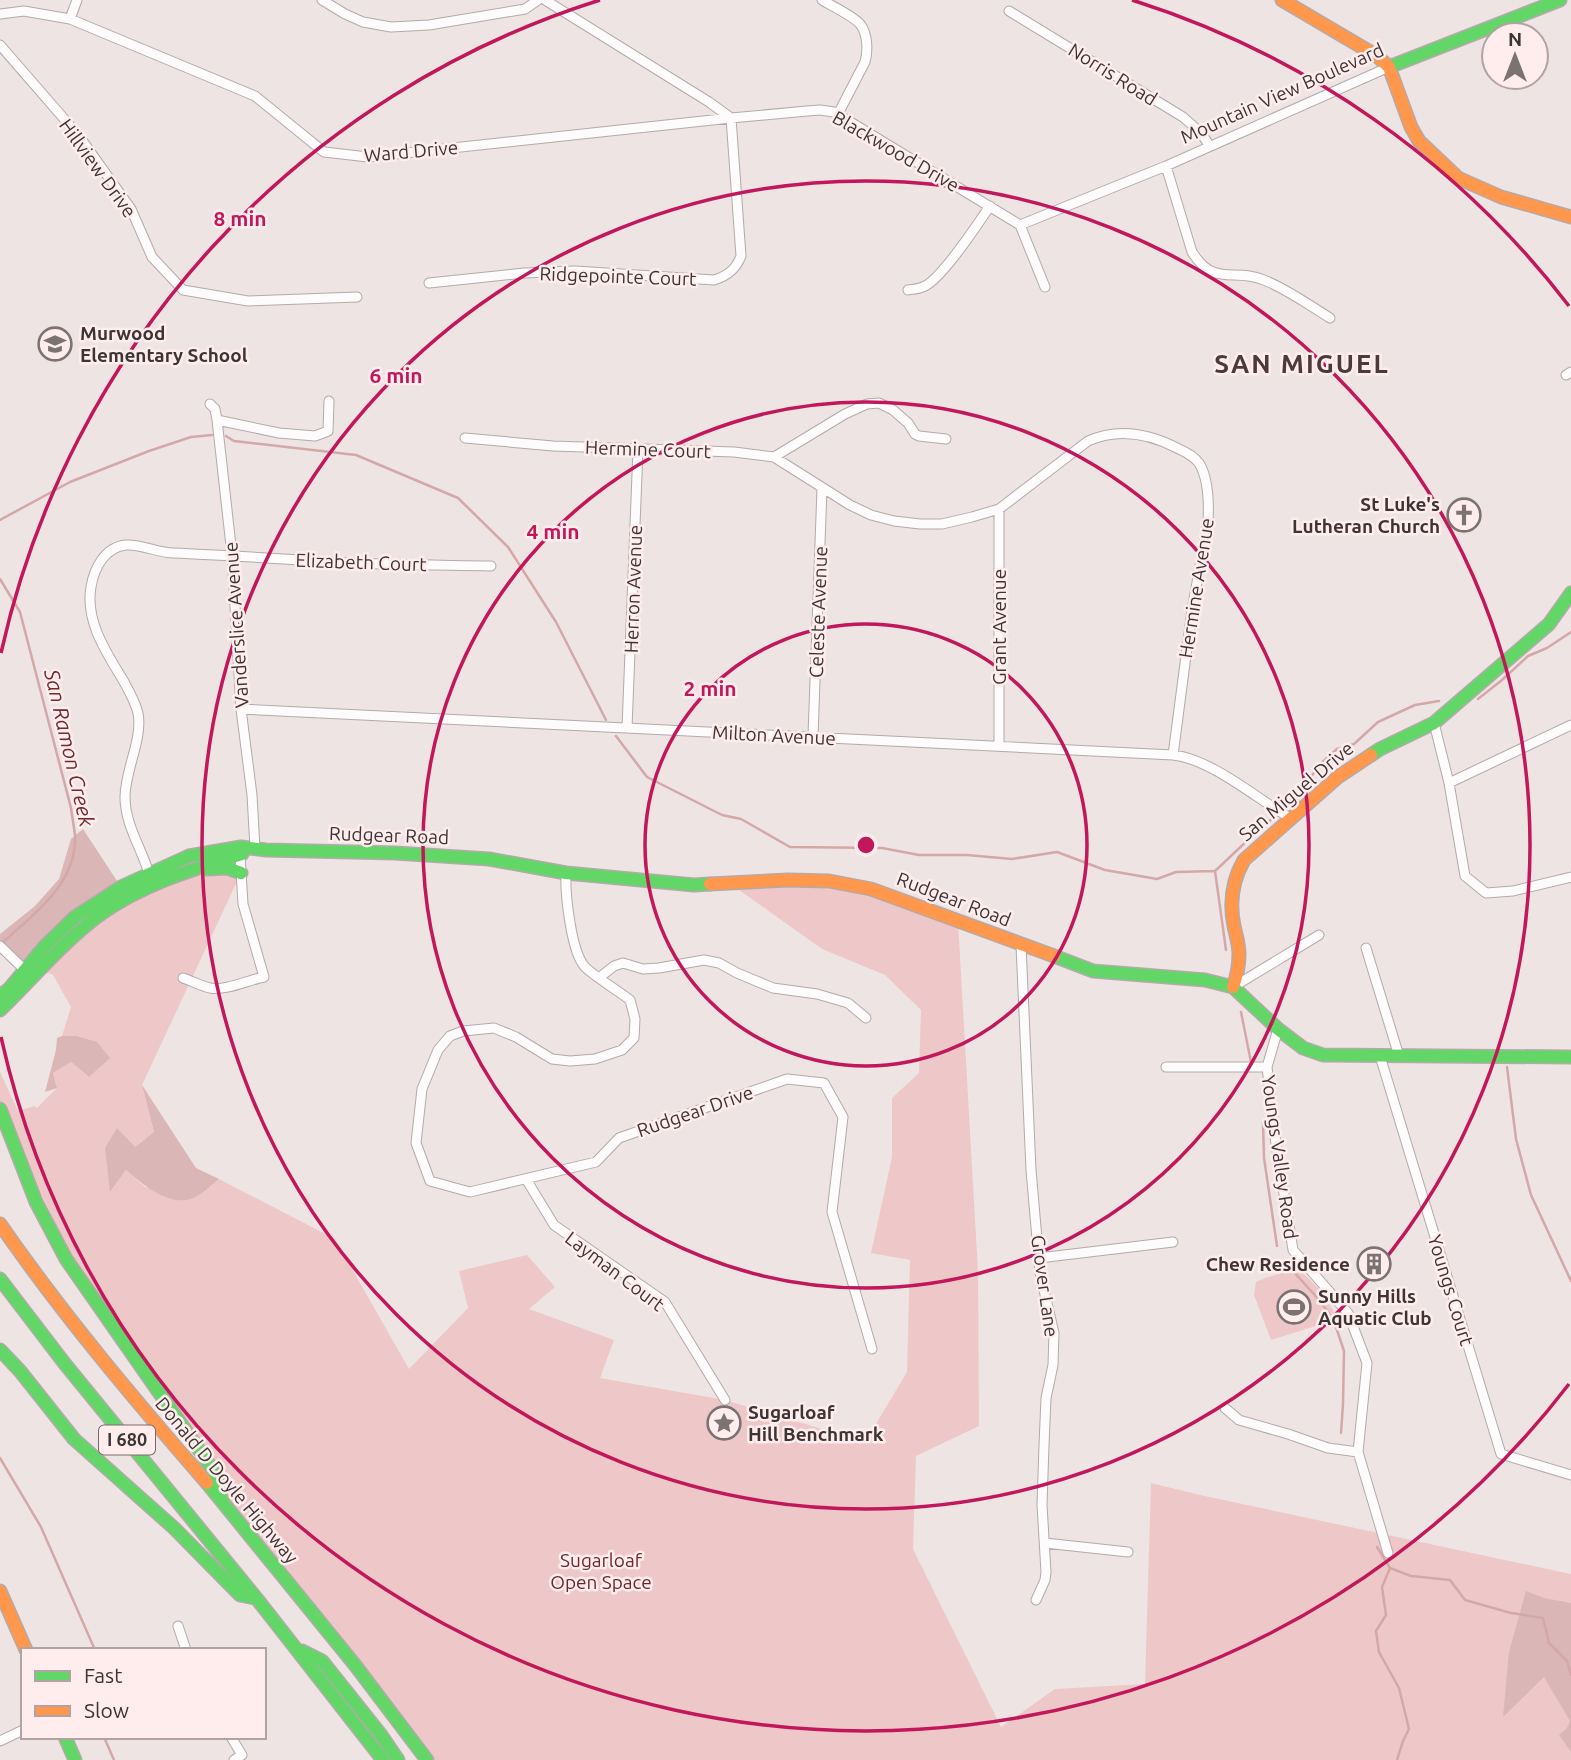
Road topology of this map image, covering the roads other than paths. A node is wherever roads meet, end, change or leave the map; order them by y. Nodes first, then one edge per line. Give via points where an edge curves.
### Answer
1 (77, 0) edge
2 (322, 0) edge
3 (538, 0) edge
4 (545, 0) edge
5 (822, 0) edge
6 (1282, 0) edge
7 (1560, 0) edge
8 (1009, 11) dead end
9 (0, 14) edge
10 (70, 19) junction
11 (0, 45) edge
12 (1388, 67) junction
13 (838, 114) junction
14 (732, 118) junction
15 (1210, 146) junction
16 (1166, 166) junction
17 (990, 206) junction
18 (1571, 217) edge
19 (1020, 225) junction
20 (429, 283) dead end
21 (1045, 287) dead end
22 (908, 290) dead end
23 (356, 297) dead end
24 (1330, 318) dead end
25 (330, 401) dead end
26 (210, 404) dead end
27 (218, 420) junction
28 (465, 438) dead end
29 (946, 439) dead end
30 (638, 449) junction
31 (774, 457) junction
32 (822, 488) junction
33 (999, 509) junction
34 (232, 555) junction
35 (491, 566) dead end
36 (1571, 593) edge
37 (241, 709) junction
38 (1434, 723) junction
39 (1571, 725) edge
40 (627, 728) junction
41 (813, 736) junction
42 (999, 746) junction
43 (1173, 755) junction
44 (1449, 783) junction
45 (1290, 818) junction
46 (255, 848) junction
47 (240, 855) junction
48 (197, 869) junction
49 (242, 873) junction
50 (566, 873) junction
51 (1571, 877) edge
52 (151, 880) junction
53 (1319, 935) dead end
54 (1021, 945) junction
55 (2, 948) edge
56 (1366, 948) dead end
57 (29, 974) junction
58 (600, 977) junction
59 (183, 978) dead end
60 (1233, 987) junction
61 (5, 994) edge
62 (0, 1010) edge
63 (866, 1018) dead end
64 (1278, 1029) junction
65 (1380, 1055) junction
66 (1399, 1056) junction
67 (1571, 1057) edge
68 (1166, 1067) dead end
69 (1267, 1067) junction
70 (0, 1109) edge
71 (526, 1179) junction
72 (0, 1224) edge
73 (1173, 1242) dead end
74 (1039, 1258) junction
75 (0, 1279) edge
76 (872, 1349) dead end
77 (0, 1350) edge
78 (725, 1400) dead end
79 (1225, 1408) dead end
80 (1358, 1452) junction
81 (1571, 1475) edge
82 (221, 1500) junction
83 (1045, 1543) junction
84 (1128, 1552) dead end
85 (1388, 1552) dead end
86 (0, 1591) edge
87 (257, 1599) junction
88 (1036, 1600) dead end
89 (178, 1626) dead end
90 (25, 1648) edge
91 (185, 1648) edge
92 (297, 1648) junction
93 (21, 1731) edge
94 (66, 1739) edge
95 (233, 1739) edge
96 (0, 1741) edge
97 (75, 1760) edge
98 (234, 1760) edge
99 (383, 1760) edge
100 (398, 1760) edge
101 (427, 1760) edge

1 - 10 street
2 - 3 street via 363,22 391,27 525,9
4 - 14 street
5 - 13 street via 859,23 866,41 865,62
6 - 12 main road
7 - 12 main road, Mountain View Boulevard
8 - 15 street, Norris Road via 1183,117
9 - 10 street, Ward Drive via 24,11
10 - 14 street, Ward Drive via 255,96 324,152 368,157
11 - 23 street, Hillview Drive via 79,136 131,209 152,257 183,290 248,301
12 - 15 street, Mountain View Boulevard
12 - 18 main road via 1419,141 1458,177 1501,197
13 - 14 street, Blackwood Drive via 820,110
13 - 17 street, Blackwood Drive
14 - 20 street, Ridgepointe Court via 741,256 738,265 721,278 575,271
15 - 16 street, Mountain View Boulevard
16 - 19 street, Mountain View Boulevard
16 - 24 street via 1192,252 1200,264 1216,274 1268,281
17 - 19 street, Blackwood Drive
17 - 22 street via 943,270 929,284
19 - 21 street
25 - 27 street via 328,431 316,436
26 - 27 street, Vanderslice Avenue
27 - 34 street, Vanderslice Avenue
28 - 30 street, Hermine Court
29 - 31 street via 919,436 893,410 879,403 867,404
30 - 31 street, Hermine Court
30 - 40 street, Herron Avenue
31 - 32 street, Hermine Court
32 - 33 street, Hermine Avenue via 871,515 894,521 942,524
32 - 41 street, Celeste Avenue
33 - 42 street, Grant Avenue
33 - 43 street, Hermine Avenue via 1087,441 1111,433 1164,441 1198,462 1208,495 1208,522
34 - 35 street, Elizabeth Court
34 - 37 street, Vanderslice Avenue
34 - 52 street, Elizabeth Court via 169,553 126,545 101,560 91,586 94,625 139,717 125,797 128,819
36 - 38 main road, San Miguel Drive via 1549,624
37 - 40 street, Milton Avenue
37 - 46 street, Vanderslice Avenue
38 - 44 street
38 - 45 main road, San Miguel Drive via 1360,762
39 - 44 street
40 - 41 street, Milton Avenue
41 - 42 street, Milton Avenue
42 - 43 street, Milton Avenue
43 - 45 street, Milton Avenue via 1187,756 1211,768
44 - 51 street via 1465,876 1486,893
45 - 60 main road, San Miguel Drive via 1244,860 1233,883 1232,916 1240,960
46 - 47 main road, Rudgear Road
46 - 50 main road, Rudgear Road via 489,859
46 - 52 main road, Rudgear Road via 189,856
47 - 48 main road, Rudgear Road
47 - 49 street
48 - 49 main road via 227,868
48 - 52 main road, Rudgear Road
49 - 59 street via 243,904 264,977 211,988
50 - 54 main road, Rudgear Road via 694,885 829,881 872,888
50 - 58 street, Rudgear Drive via 574,944 583,966
52 - 57 main road, Rudgear Road via 99,915
53 - 60 street
54 - 60 main road, Rudgear Road via 1093,971 1205,980
54 - 74 street, Grover Lane
55 - 57 street
56 - 66 street
57 - 61 main road, Rudgear Road
58 - 63 street via 623,963 643,969 704,960 773,988 848,1003
58 - 71 street, Rudgear Drive via 630,1000 634,1038 622,1050 595,1059 552,1059 494,1028 463,1031 438,1049 422,1089 416,1143 430,1181 470,1192
60 - 64 main road
61 - 62 main road, Rudgear Road
64 - 65 main road via 1303,1048 1323,1055
64 - 69 street, Youngs Valley Road
65 - 66 main road
65 - 81 street, Youngs Court via 1501,1454
66 - 67 main road
68 - 69 street
69 - 80 street, Youngs Valley Road via 1293,1250 1348,1313 1367,1363
70 - 82 main road via 36,1202 66,1259 211,1467
71 - 76 street, Rudgear Drive via 596,1162 619,1138 787,1079 824,1083 843,1117 832,1212
71 - 78 street, Layman Court via 554,1225 665,1302
72 - 82 main road, Donald D Doyle Highway / I 680 via 127,1392
73 - 74 street
74 - 83 street, Grover Lane via 1054,1333 1046,1398
75 - 87 main road, I 680
77 - 87 main road via 74,1439 240,1595
79 - 80 street via 1239,1420 1328,1448
80 - 85 street, Youngs Valley Road
82 - 101 main road, Donald D Doyle Highway / I 680
83 - 84 street
83 - 88 street, Grover Lane via 1045,1580
86 - 90 main road
87 - 92 main road, I 680
89 - 91 street
92 - 99 main road, I 680
92 - 100 main road, I 680 via 322,1661
93 - 96 street
94 - 97 main road
95 - 98 street via 242,1755

